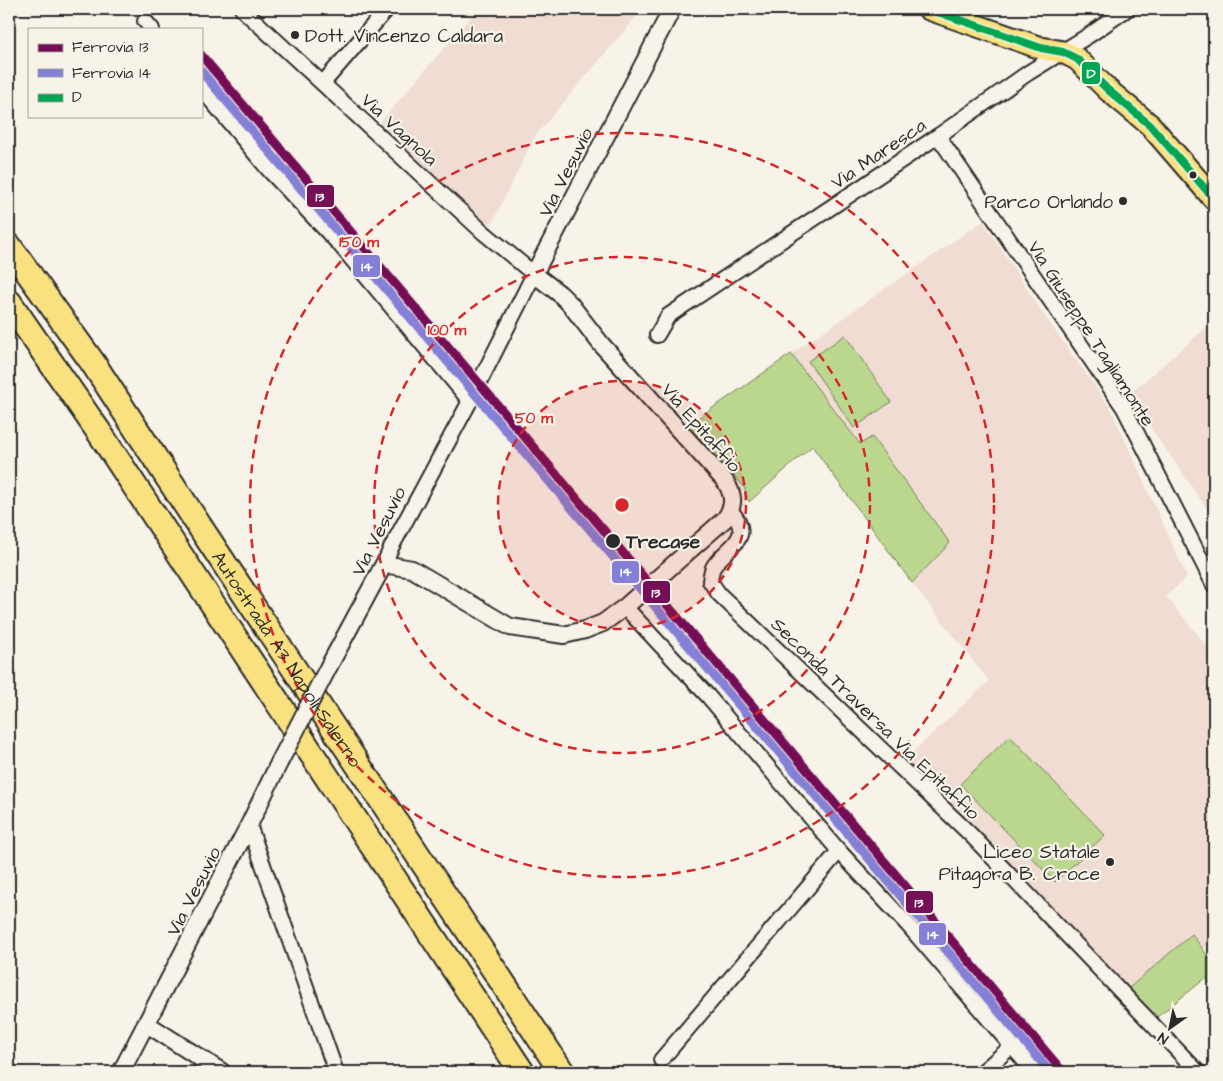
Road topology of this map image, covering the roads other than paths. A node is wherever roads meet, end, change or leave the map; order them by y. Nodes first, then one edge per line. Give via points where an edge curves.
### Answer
1 (242, 9) edge
2 (387, 9) edge
3 (672, 9) edge
4 (929, 9) edge
5 (1127, 9) edge
6 (1063, 52) junction
7 (323, 83) junction
8 (202, 89) edge
9 (938, 136) junction
10 (1214, 199) edge
11 (9, 246) edge
12 (534, 274) junction
13 (9, 302) edge
14 (657, 335) dead end
15 (470, 401) junction
16 (731, 512) junction
17 (384, 564) junction
18 (1214, 585) edge
19 (624, 607) junction
20 (249, 825) junction
21 (839, 851) junction
22 (147, 1024) junction
23 (1011, 1047) junction
24 (660, 1060) dead end
25 (121, 1072) edge
26 (222, 1072) edge
27 (336, 1072) edge
28 (522, 1072) edge
29 (562, 1072) edge
30 (982, 1072) edge
31 (1034, 1072) edge
32 (1198, 1072) edge

1 - 7 street, Via Vagnola
2 - 7 street
3 - 12 street, Via Vesuvio
4 - 6 main road via 1041,48
5 - 6 street, Via Maresca
6 - 9 street, Via Maresca
6 - 10 main road via 1077,59 1114,96 1150,125
7 - 12 street, Via Vagnola via 483,232
8 - 15 street via 269,170 340,245
9 - 14 street, Via Maresca via 668,316
9 - 18 street, Via Giuseppe Tagliamonte via 1124,408
11 - 29 highway, Autostrada A3 Napoli-Salerno via 93,363
12 - 15 street, Via Vesuvio
12 - 16 street, Via Epitaffio via 570,304 601,344 725,480 733,500
13 - 28 highway, Autostrada A3 Napoli-Salerno via 101,435
15 - 17 street, Via Vesuvio
16 - 19 street
16 - 32 street, Seconda Traversa Via Epitaffio via 740,522 742,531 713,567 710,581 719,594 971,835
17 - 19 street via 412,569 510,627 564,635 603,622
17 - 20 street, Via Vesuvio, bridge
19 - 21 street via 708,696
20 - 22 street, Via Vesuvio
20 - 27 street
21 - 23 street via 907,924
21 - 24 street
22 - 25 street, Via Vesuvio
22 - 26 street
23 - 30 street
23 - 31 street

